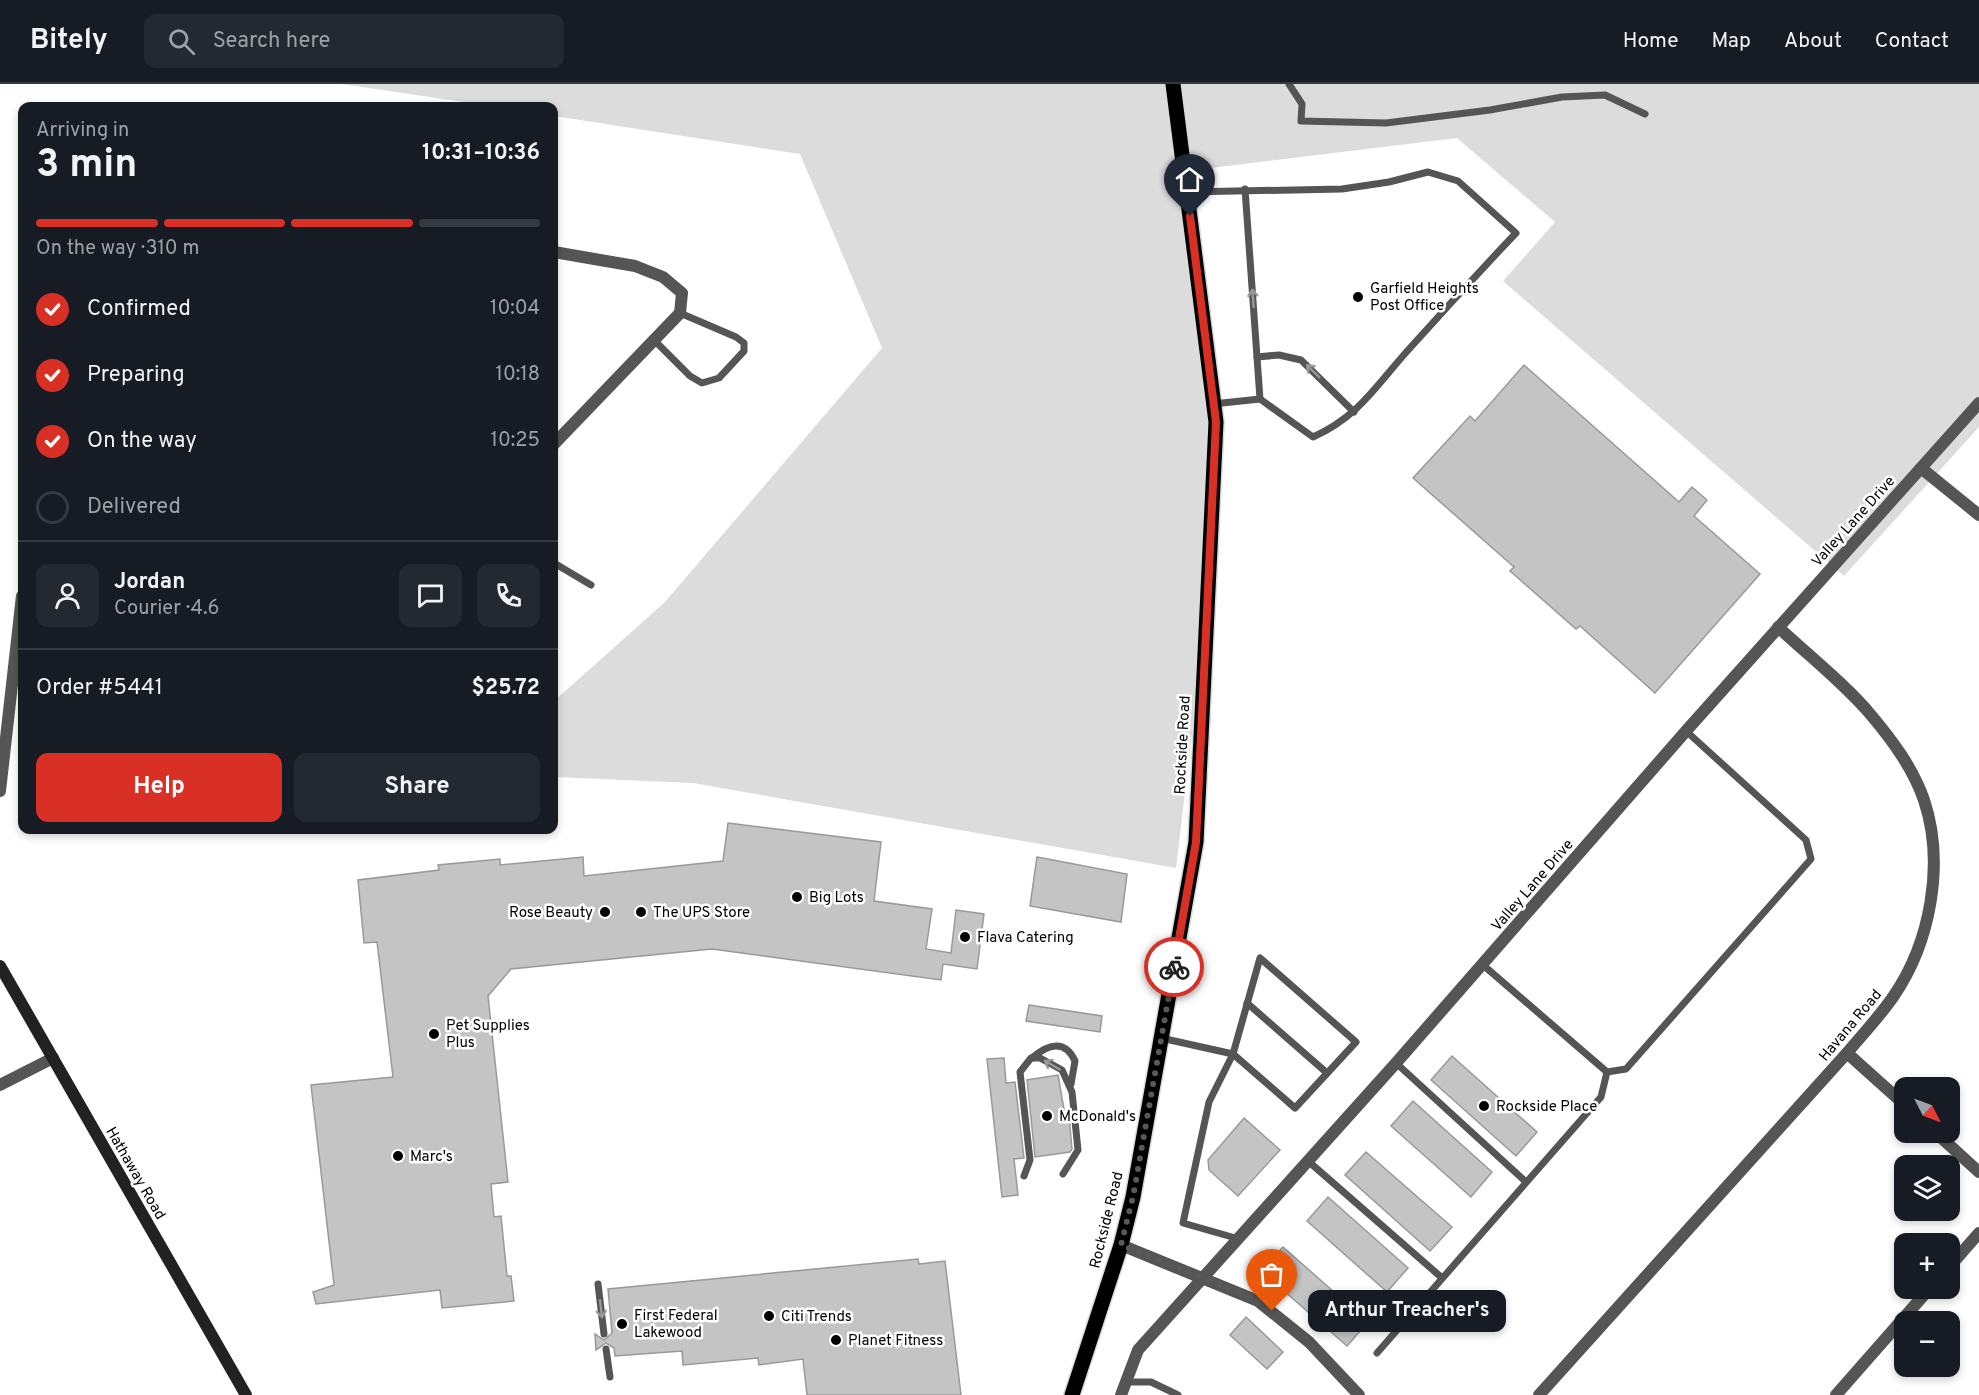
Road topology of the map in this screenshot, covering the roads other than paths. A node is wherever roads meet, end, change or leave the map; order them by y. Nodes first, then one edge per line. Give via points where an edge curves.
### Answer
1 (1173, 84) edge
2 (1289, 84) edge
3 (1645, 114) dead end
4 (1245, 189) junction
5 (1187, 192) junction
6 (558, 253) edge
7 (680, 313) junction
8 (654, 340) junction
9 (1257, 357) junction
10 (1260, 399) junction
11 (1979, 403) edge
12 (1213, 404) junction
13 (1354, 412) junction
14 (558, 440) edge
15 (1921, 468) junction
16 (1979, 515) edge
17 (558, 564) edge
18 (591, 585) dead end
19 (1778, 627) junction
20 (18, 675) edge
21 (1686, 731) junction
22 (0, 790) edge
23 (1483, 965) junction
24 (0, 966) edge
25 (1247, 1003) junction
26 (1161, 1038) junction
27 (1847, 1053) junction
28 (1233, 1054) junction
29 (53, 1058) junction
30 (1031, 1058) junction
31 (1396, 1063) junction
32 (1607, 1072) junction
33 (1327, 1073) junction
34 (0, 1085) edge
35 (1071, 1087) junction
36 (1894, 1095) edge
37 (1947, 1143) edge
38 (1308, 1161) junction
39 (1979, 1172) edge
40 (1063, 1174) dead end
41 (1024, 1176) dead end
42 (1526, 1182) junction
43 (1979, 1233) edge
44 (1239, 1239) junction
45 (1121, 1245) junction
46 (1960, 1255) edge
47 (1442, 1277) junction
48 (1202, 1278) junction
49 (598, 1284) dead end
50 (1920, 1299) edge
51 (604, 1334) dead end
52 (606, 1349) dead end
53 (1377, 1353) dead end
54 (610, 1377) dead end
55 (1125, 1382) junction
56 (246, 1395) edge
57 (1072, 1395) edge
58 (1121, 1395) edge
59 (1178, 1395) edge
60 (1359, 1395) edge
61 (1539, 1395) edge
62 (1836, 1395) edge

1 - 5 main road, Rockside Road
2 - 3 lane via 1302,104 1301,122 1386,123 1563,97 1605,95
4 - 5 lane
9 -> 4 lane
4 - 13 lane via 1342,189 1428,172 1458,182 1516,233
5 - 12 main road, Rockside Road
6 - 7 street via 635,266 663,277 681,293
7 - 8 street
7 - 8 lane via 736,337 744,344 744,351 719,378 702,383
8 - 14 street
9 - 10 lane
13 -> 9 lane via 1294,356
10 - 12 lane
10 - 13 lane via 1313,437 1337,426
11 - 15 street, Valley Lane Drive
12 - 26 main road, Rockside Road via 1216,422 1196,842
15 - 16 street
15 - 19 street, Valley Lane Drive
17 - 18 lane
19 - 21 street, Valley Lane Drive
19 - 27 street, Havana Road via 1870,713 1904,758 1924,800 1934,847 1932,902 1919,947 1894,996
20 - 22 street
21 - 23 street, Valley Lane Drive
21 - 32 lane via 1806,840 1811,859 1626,1069
23 - 31 street, Valley Lane Drive
23 - 32 lane
24 - 29 street, Hathaway Road
25 - 28 lane
25 - 33 lane
25 - 33 lane via 1260,958 1356,1042
26 - 28 lane
26 - 45 main road, Rockside Road
27 - 36 street
27 - 61 street, Havana Road
28 - 33 lane via 1295,1108
28 - 44 lane via 1209,1102 1183,1223
29 - 34 street
29 - 56 street, Hathaway Road
35 -> 30 lane via 1062,1070 1040,1058
30 - 35 lane via 1055,1044 1065,1047 1075,1061
30 - 41 lane via 1020,1072 1030,1160
31 - 38 street, Valley Lane Drive
31 - 42 lane
32 - 42 lane via 1601,1097
35 - 40 lane via 1078,1150
37 - 39 street
38 - 44 street, Valley Lane Drive
38 - 47 lane
42 - 47 lane
43 - 46 street
44 - 48 street, Valley Lane Drive
45 - 48 street
45 - 57 main road, Rockside Road
47 - 53 lane
48 - 55 street, Valley Lane Drive via 1138,1350
48 - 60 street via 1265,1306 1309,1342
49 -> 51 lane
50 - 62 street
52 - 54 lane
55 - 58 street, Valley Lane Drive
55 - 59 lane via 1151,1382

